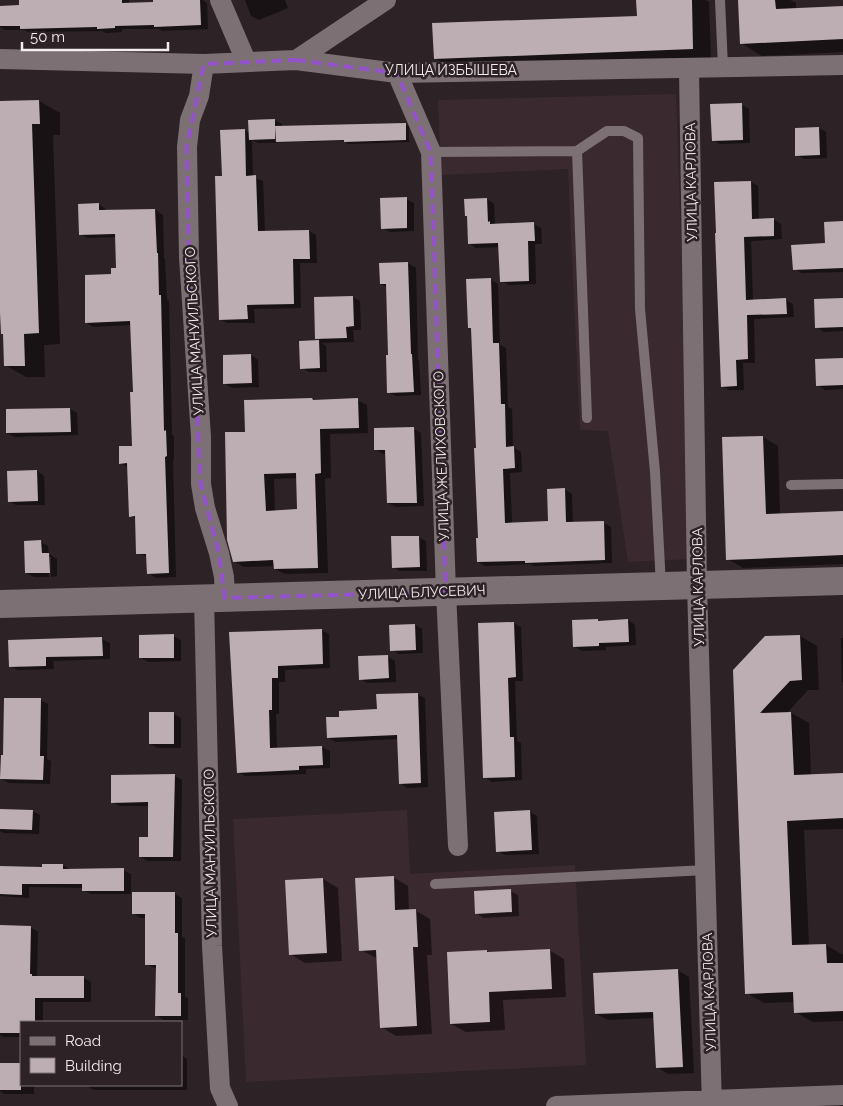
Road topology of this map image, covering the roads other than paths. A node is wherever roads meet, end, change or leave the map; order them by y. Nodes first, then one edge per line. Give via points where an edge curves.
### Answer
1 (220, 0) edge
2 (386, 0) edge
3 (720, 0) edge
4 (0, 59) edge
5 (296, 60) junction
6 (246, 61) junction
7 (204, 64) junction
8 (843, 65) edge
9 (722, 67) junction
10 (689, 68) junction
11 (397, 73) junction
12 (577, 151) junction
13 (430, 152) junction
14 (587, 418) dead end
15 (843, 484) edge
16 (791, 486) dead end
17 (843, 581) edge
18 (698, 585) junction
19 (661, 586) junction
20 (446, 592) junction
21 (215, 598) junction
22 (0, 604) edge
23 (458, 846) dead end
24 (706, 870) junction
25 (435, 884) dead end
26 (843, 1095) edge
27 (712, 1103) edge
28 (228, 1106) edge
29 (556, 1106) edge

1 - 6 street
2 - 5 street
3 - 9 lane
4 - 7 street, УЛИЦА ИЗБЫШЕВА
5 - 6 street, УЛИЦА ИЗБЫШЕВА
5 - 11 street, УЛИЦА ИЗБЫШЕВА
6 - 7 street, УЛИЦА ИЗБЫШЕВА
7 - 21 street, УЛИЦА МАНУИЛЬСКОГО via 199,96 190,120 188,147 190,257 201,484 224,577
8 - 9 street, УЛИЦА ИЗБЫШЕВА
9 - 10 street, УЛИЦА ИЗБЫШЕВА
10 - 11 street, УЛИЦА ИЗБЫШЕВА
10 - 18 street, УЛИЦА КАРЛОВА
11 - 13 street, УЛИЦА ЖЕЛИХОВСКОГО
12 - 13 lane
12 - 14 lane
12 - 19 lane via 607,131 624,131 638,138 640,309 655,472
13 - 20 street, УЛИЦА ЖЕЛИХОВСКОГО
15 - 16 lane
17 - 18 main road, УЛИЦА БЛУСЕВИЧ
18 - 19 main road, УЛИЦА БЛУСЕВИЧ
18 - 24 street, УЛИЦА КАРЛОВА
19 - 20 main road, УЛИЦА БЛУСЕВИЧ
20 - 21 main road, УЛИЦА БЛУСЕВИЧ
20 - 23 street, УЛИЦА ЖЕЛИХОВСКОГО
21 - 22 main road, УЛИЦА БЛУСЕВИЧ
21 - 28 street, УЛИЦА МАНУИЛЬСКОГО via 212,946 220,1088
24 - 25 lane
24 - 27 street, УЛИЦА КАРЛОВА
26 - 27 street
27 - 29 street

